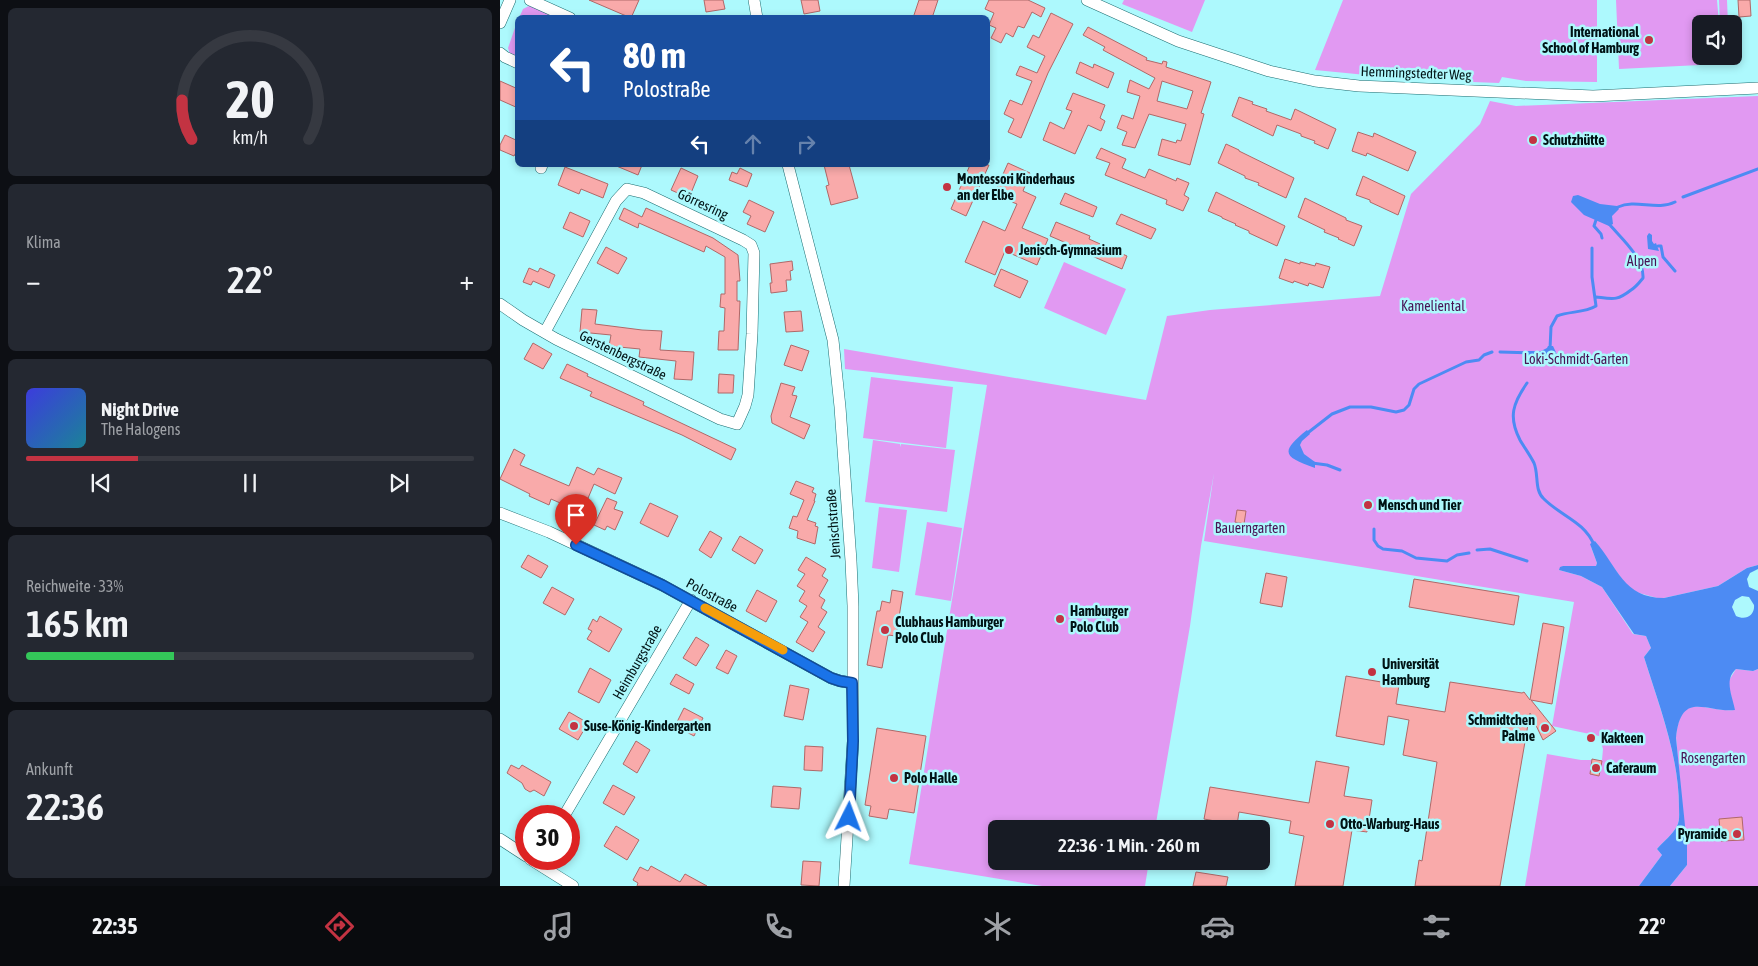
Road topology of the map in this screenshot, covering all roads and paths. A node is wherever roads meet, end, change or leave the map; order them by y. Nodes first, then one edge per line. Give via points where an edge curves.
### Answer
1 (510, 0) edge
2 (530, 0) edge
3 (754, 0) edge
4 (1087, 0) edge
5 (563, 15) edge
6 (756, 15) edge
7 (500, 23) edge
8 (500, 53) edge
9 (515, 62) edge
10 (1758, 88) edge
11 (789, 167) edge
12 (500, 304) edge
13 (545, 332) junction
14 (737, 424) joint
15 (500, 513) edge
16 (691, 600) junction
17 (852, 683) junction
18 (570, 805) edge
19 (500, 839) edge
20 (515, 849) edge
21 (550, 870) edge
22 (573, 886) edge
23 (844, 886) edge

1 - 7 street
2 - 5 street
3 - 6 street
4 - 10 street, Hemmingstedter Weg via 1178,41 1269,71 1315,81 1359,86 1592,96
8 - 9 street
11 - 17 street, Jenischstraße via 834,350 852,561
12 - 13 street, Gerstenbergstraße
13 - 14 street, Gerstenbergstraße via 720,419
13 - 14 street, Görresring via 616,201 627,189 644,193 743,240 751,245 754,253 752,334 748,395
15 - 16 street, Polostraße via 549,532
16 - 17 street, Polostraße via 831,678
16 - 18 street, Heimburgstraße
17 - 23 street, Jenischstraße via 853,741
19 - 20 street
21 - 22 street

